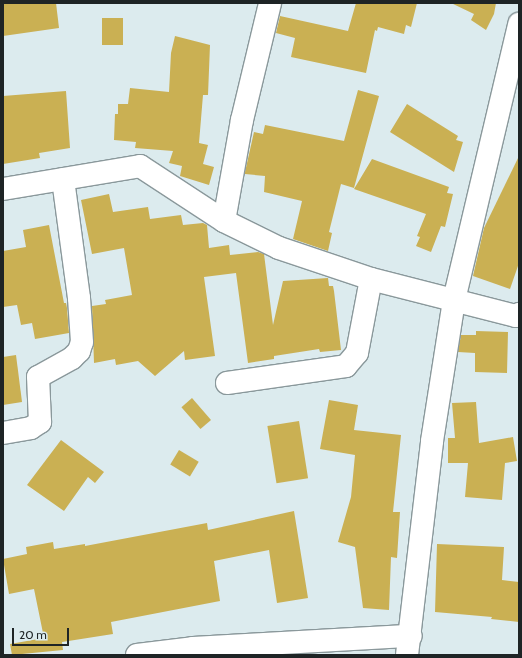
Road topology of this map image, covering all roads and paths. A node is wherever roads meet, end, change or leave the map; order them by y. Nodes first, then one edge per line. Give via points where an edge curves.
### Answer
1 (270, 3) edge
2 (519, 24) edge
3 (63, 179) junction
4 (3, 189) edge
5 (224, 221) junction
6 (372, 279) junction
7 (454, 300) junction
8 (518, 317) edge
9 (227, 383) dead end
10 (3, 433) edge
11 (409, 646) edge
12 (136, 655) edge

1 - 5 street via 242,120
2 - 7 street
3 - 4 street
3 - 5 street via 140,166
3 - 10 street via 79,298 82,342 79,351 72,358 38,377 40,422 31,428
5 - 6 street via 279,248
6 - 7 street
6 - 9 street via 357,353 346,366
7 - 8 street
7 - 11 street via 432,442
11 - 12 street via 193,648

